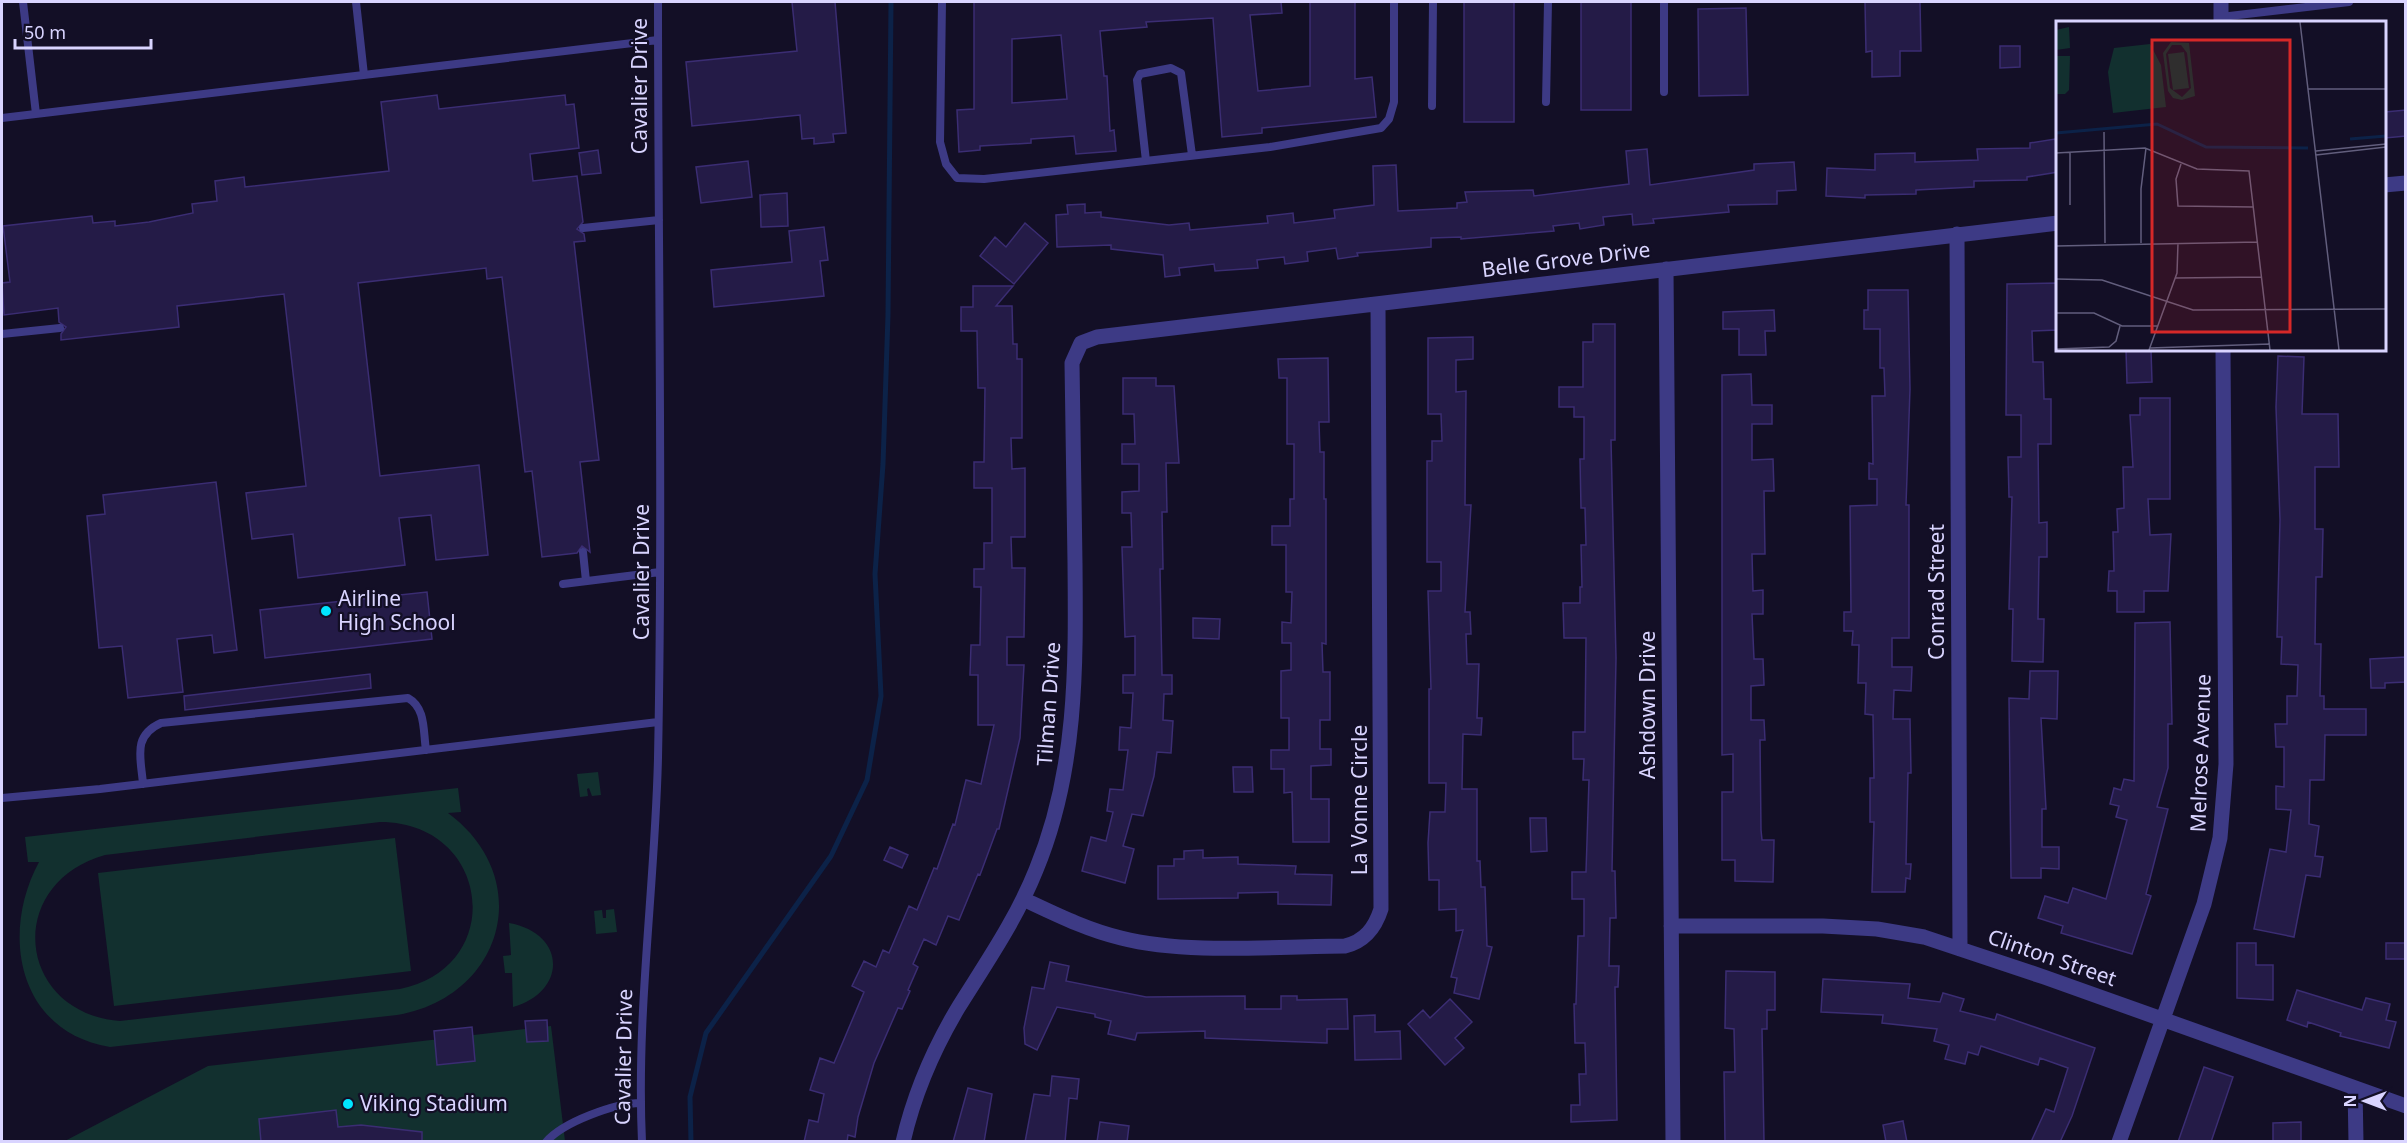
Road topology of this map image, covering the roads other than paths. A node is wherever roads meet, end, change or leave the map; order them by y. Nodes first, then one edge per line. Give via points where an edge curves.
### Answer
1 (23, 2) edge
2 (356, 2) edge
3 (658, 2) edge
4 (942, 2) edge
5 (1394, 2) edge
6 (1433, 2) edge
7 (1548, 2) edge
8 (1664, 2) edge
9 (2349, 2) edge
10 (2221, 14) edge
11 (658, 39) junction
12 (364, 75) junction
13 (1664, 92) dead end
14 (1546, 102) dead end
15 (1432, 106) dead end
16 (36, 114) junction
17 (2, 118) edge
18 (1192, 155) junction
19 (1146, 160) junction
20 (2406, 183) edge
21 (2386, 185) edge
22 (659, 220) junction
23 (2056, 223) edge
24 (583, 228) dead end
25 (1957, 234) junction
26 (1666, 269) junction
27 (1378, 305) junction
28 (60, 328) dead end
29 (2, 334) edge
30 (1081, 343) joint
31 (2223, 351) edge
32 (583, 552) dead end
33 (660, 572) junction
34 (586, 581) junction
35 (564, 584) dead end
36 (658, 722) junction
37 (426, 750) junction
38 (143, 784) junction
39 (2, 798) edge
40 (1023, 899) junction
41 (1671, 926) junction
42 (1960, 949) junction
43 (2163, 1020) junction
44 (2355, 1088) junction
45 (641, 1103) junction
46 (2406, 1106) edge
47 (546, 1142) edge
48 (642, 1142) edge
49 (903, 1142) edge
50 (1673, 1142) edge
51 (2119, 1142) edge
52 (2356, 1142) edge

1 - 16 lane
2 - 12 lane
3 - 11 lane, Cavalier Drive
4 - 19 lane via 940,142 946,164 957,178 984,179
5 - 18 lane via 1394,102 1389,119 1381,128 1270,147
6 - 15 lane
7 - 14 lane
8 - 13 lane
9 - 10 lane
11 - 12 lane
11 - 22 lane, Cavalier Drive
12 - 16 lane
16 - 17 lane
18 - 19 lane
18 - 19 lane via 1181,73 1171,68 1140,74 1137,80
20 - 21 street
22 - 24 lane
22 - 33 lane, Cavalier Drive
23 - 25 street, Belle Grove Drive
25 - 26 street, Belle Grove Drive
25 - 42 street, Conrad Street
26 - 27 street, Belle Grove Drive
26 - 41 street, Ashdown Drive
27 - 30 street, Belle Grove Drive via 1097,337
27 - 40 street, La Vonne Circle via 1381,909 1372,929 1356,943 1345,946 1148,943 1100,932
28 - 29 lane
30 - 40 street, Tilman Drive via 1072,363 1076,653 1072,733 1050,834
31 - 43 street, Melrose Avenue via 2224,805 2204,904
32 - 34 lane
33 - 34 lane
33 - 36 lane, Cavalier Drive
34 - 35 lane
36 - 37 lane
36 - 45 lane, Cavalier Drive via 657,813 644,961
37 - 38 lane
37 - 38 lane via 421,712 416,702 408,698 161,723 142,736
38 - 39 lane
40 - 49 street, Tilman Drive via 937,1047 921,1082
41 - 42 street, Clinton Street via 1877,929 1907,933
41 - 50 street, Ashdown Drive
42 - 43 street, Clinton Street
43 - 44 street, Clinton Street
43 - 51 street, Melrose Avenue
44 - 46 street, Clinton Street
44 - 52 street
45 - 47 lane via 626,1103 563,1127
45 - 48 lane, Cavalier Drive

